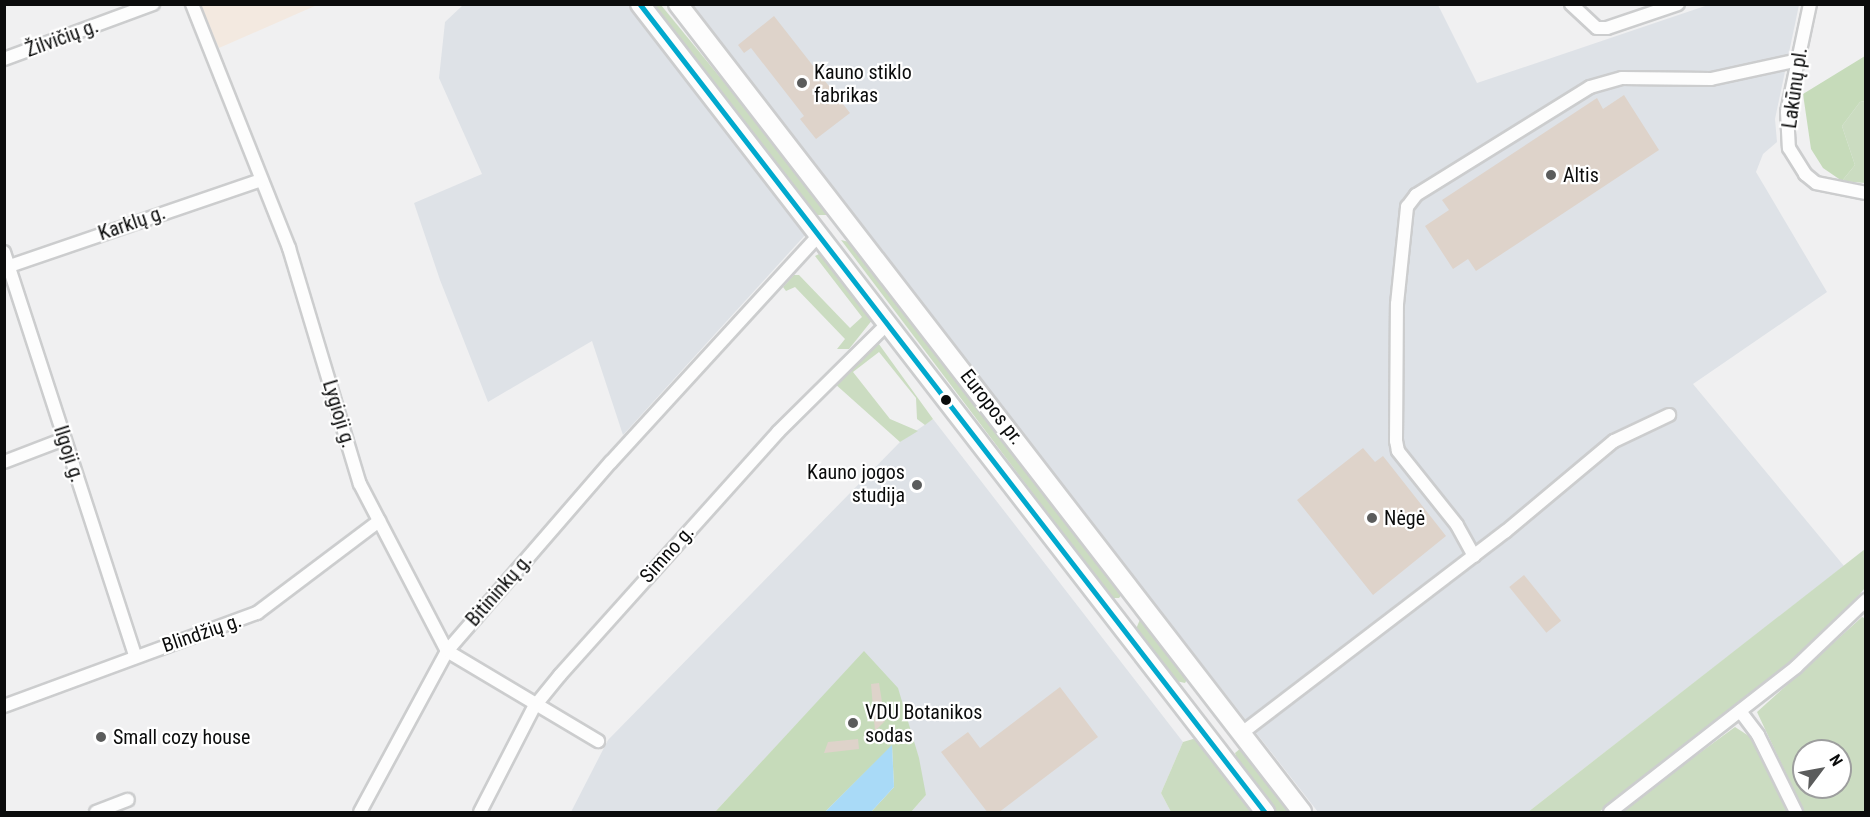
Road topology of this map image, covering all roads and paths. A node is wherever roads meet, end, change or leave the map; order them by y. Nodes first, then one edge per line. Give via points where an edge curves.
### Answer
1 (153, 4) edge
2 (192, 4) edge
3 (640, 4) edge
4 (678, 4) edge
5 (1572, 4) edge
6 (1678, 4) edge
7 (1809, 4) edge
8 (4, 59) edge
9 (1798, 60) junction
10 (261, 180) junction
11 (1866, 193) edge
12 (820, 234) junction
13 (859, 235) junction
14 (4, 252) edge
15 (7, 267) edge
16 (889, 322) junction
17 (1669, 415) dead end
18 (64, 439) junction
19 (4, 462) edge
20 (379, 521) junction
21 (1474, 556) junction
22 (1141, 600) junction
23 (1866, 600) edge
24 (1117, 618) junction
25 (447, 651) junction
26 (135, 656) junction
27 (4, 706) edge
28 (534, 707) junction
29 (1740, 711) junction
30 (1243, 732) junction
31 (597, 741) dead end
32 (1219, 751) junction
33 (128, 800) dead end
34 (96, 813) edge
35 (360, 813) edge
36 (480, 813) edge
37 (1265, 813) edge
38 (1302, 813) edge
39 (1610, 813) edge
40 (1797, 813) edge

1 - 8 street, Žilvičių g.
2 - 10 street, Lygioji g.
3 - 12 main road, Europos pr.
4 - 13 main road, Europos pr.
5 - 6 street via 1597,28
7 - 9 street, Lakūnų pl.
9 - 11 street, Lakūnų pl. via 1786,132 1796,163 1829,189
9 - 21 street via 1711,79 1622,78 1590,87 1416,195 1407,207 1396,304 1396,441 1398,451 1457,525
10 - 15 street, Karklų g.
10 - 20 street, Lygioji g. via 290,248 360,484
12 - 13 main road via 833,226
12 - 16 main road, Europos pr.
12 - 25 street, Bitininkų g. via 624,448
13 - 22 main road, Europos pr.
14 - 15 street, Ilgoji g.
15 - 18 street, Ilgoji g.
16 - 24 main road, Europos pr.
16 - 28 street, Simno g. via 778,432
17 - 21 street via 1614,441
18 - 19 street
18 - 26 street, Ilgoji g.
20 - 25 street, Lygioji g.
20 - 26 street, Blindžių g. via 256,614
21 - 30 street
22 - 24 main road
22 - 30 main road, Europos pr.
23 - 29 street via 1826,642
24 - 32 main road, Europos pr.
25 - 28 street, Lygioji g.
25 - 35 street, Bitininkų g.
26 - 27 street, Blindžių g.
28 - 31 street, Lygioji g.
28 - 36 street, Simno g.
29 - 39 street
29 - 40 street
30 - 32 main road
30 - 38 main road, Europos pr.
32 - 37 main road, Europos pr.
33 - 34 street

